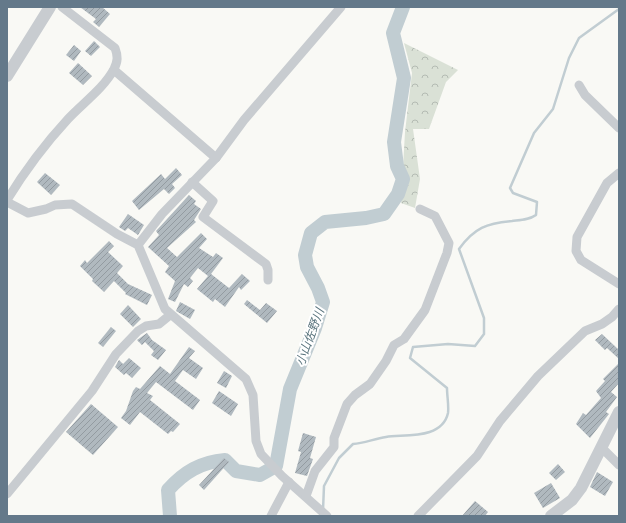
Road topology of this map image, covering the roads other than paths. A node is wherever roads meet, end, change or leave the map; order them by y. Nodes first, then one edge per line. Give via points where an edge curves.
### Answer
1 (50, 7) edge
2 (62, 7) edge
3 (341, 7) edge
4 (114, 70) junction
5 (7, 76) edge
6 (578, 85) dead end
7 (619, 128) edge
8 (216, 158) junction
9 (619, 173) edge
10 (192, 182) junction
11 (7, 201) edge
12 (420, 209) dead end
13 (138, 245) junction
14 (268, 280) dead end
15 (619, 284) edge
16 (619, 309) edge
17 (170, 315) junction
18 (619, 412) edge
19 (601, 447) junction
20 (619, 465) edge
21 (285, 479) junction
22 (7, 494) edge
23 (306, 496) junction
24 (271, 516) edge
25 (327, 516) edge
26 (418, 516) edge
27 (551, 516) edge

1 - 5 street
2 - 4 street via 115,48 118,56
3 - 8 street via 244,120
4 - 8 street
4 - 11 street via 31,162
6 - 7 street
8 - 10 street
9 - 15 street via 607,183 577,237 576,251 581,260
10 - 13 street
10 - 14 street via 214,201 203,217 266,264
11 - 13 street via 28,213 55,205 72,204
12 - 23 street via 435,216 449,242 436,285 425,310 404,339 394,344 370,384 347,404 334,438 334,447 314,471
13 - 17 street via 165,309
16 - 26 street via 612,318 585,331 538,376 500,421 477,456
17 - 21 street via 246,379 253,395 256,441 266,461
17 - 22 street via 159,324 146,326 138,331 122,348 92,391
18 - 19 street
19 - 20 street
19 - 27 street via 581,488 572,500
21 - 23 street
21 - 24 street
23 - 25 street

